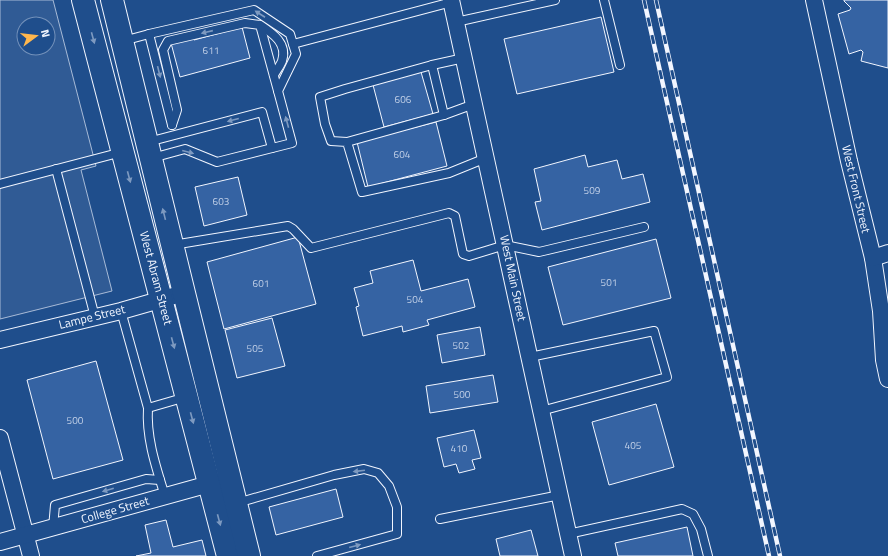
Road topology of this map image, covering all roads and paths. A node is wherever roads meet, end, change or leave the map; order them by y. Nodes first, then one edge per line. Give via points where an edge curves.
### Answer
1 (83, 0) edge
2 (112, 0) edge
3 (555, 0) edge
4 (604, 0) edge
5 (814, 0) edge
6 (452, 1) edge
7 (456, 22) junction
8 (260, 25) junction
9 (149, 34) junction
10 (122, 41) junction
11 (294, 44) junction
12 (464, 58) junction
13 (432, 65) junction
14 (620, 65) dead end
15 (274, 75) junction
16 (278, 91) junction
17 (474, 104) junction
18 (444, 115) junction
19 (172, 126) junction
20 (174, 135) junction
21 (347, 142) junction
22 (272, 148) junction
23 (149, 150) junction
24 (122, 151) junction
25 (486, 158) junction
26 (56, 169) junction
27 (0, 184) edge
28 (644, 227) dead end
29 (172, 245) junction
30 (505, 245) junction
31 (880, 256) edge
32 (184, 293) junction
33 (161, 299) junction
34 (121, 311) junction
35 (95, 317) junction
36 (0, 340) edge
37 (530, 357) junction
38 (888, 379) edge
39 (187, 397) junction
40 (148, 408) junction
41 (541, 411) junction
42 (0, 438) edge
43 (160, 480) junction
44 (220, 481) junction
45 (560, 495) junction
46 (165, 496) junction
47 (236, 504) junction
48 (440, 519) dead end
49 (53, 528) junction
50 (568, 534) junction
51 (26, 535) junction
52 (0, 542) edge
53 (31, 556) edge
54 (228, 556) edge
55 (249, 556) edge
56 (317, 556) edge
57 (573, 556) edge
58 (708, 556) edge

1 -> 24 main road, West Abram Street
2 - 10 main road, West Abram Street
3 - 7 lane
4 - 14 lane
5 - 31 street, West Front Street via 849,161
6 - 7 street, West Main Street
6 - 11 lane
7 - 12 street, West Main Street
8 - 15 lane
8 - 15 lane via 274,34 280,42 282,60
8 -> 19 lane via 244,23 168,42 162,50 177,110
9 - 10 lane
11 -> 9 lane via 290,34 254,10
9 -> 19 lane
10 - 23 main road, West Abram Street
11 - 16 lane via 296,54
12 - 13 lane
12 - 17 street, West Main Street
13 - 18 lane
13 - 21 lane via 320,97 331,141
15 - 16 lane
22 -> 16 lane via 292,143
17 - 18 lane
17 - 25 street, West Main Street
18 - 21 lane
19 - 20 lane
22 -> 20 lane via 262,112
20 - 23 lane
21 - 25 lane via 362,192 449,173
23 -> 22 lane via 185,149 217,162
29 -> 23 main road, West Abram Street
24 - 26 lane
24 -> 33 main road, West Abram Street
25 - 30 street, West Main Street
26 - 27 lane
26 - 35 lane
28 - 30 lane via 539,252
29 - 30 lane via 288,226 293,228 310,248 449,213 455,216 463,254 469,256
29 - 32 main road, West Abram Street
30 - 37 street, West Main Street
31 - 38 street, West Front Street via 884,360
32 - 33 street, Lampe Street
32 - 44 main road, West Abram Street
33 - 34 street, Lampe Street
33 -> 39 main road, West Abram Street
34 - 35 street, Lampe Street
34 - 40 lane
35 - 36 street, Lampe Street
37 - 41 street, West Main Street
37 - 41 lane via 654,331 667,377
39 - 40 lane
39 -> 44 main road, West Abram Street
40 - 43 lane via 147,419
41 - 45 street, West Main Street
42 - 51 street
43 - 46 lane
43 -> 49 lane via 146,479 54,505
44 - 46 street, College Street
44 - 47 main road, West Abram Street
44 -> 54 main road, West Abram Street
45 - 48 lane
45 - 50 street, West Main Street
46 - 49 street, College Street
47 - 55 main road, West Abram Street
56 -> 47 lane via 397,534 397,507 390,486 378,474 364,469 334,475
49 - 51 street, College Street
50 - 57 street, West Main Street
50 - 58 lane via 682,509 693,514 701,529
51 - 52 street, College Street
51 - 53 street

